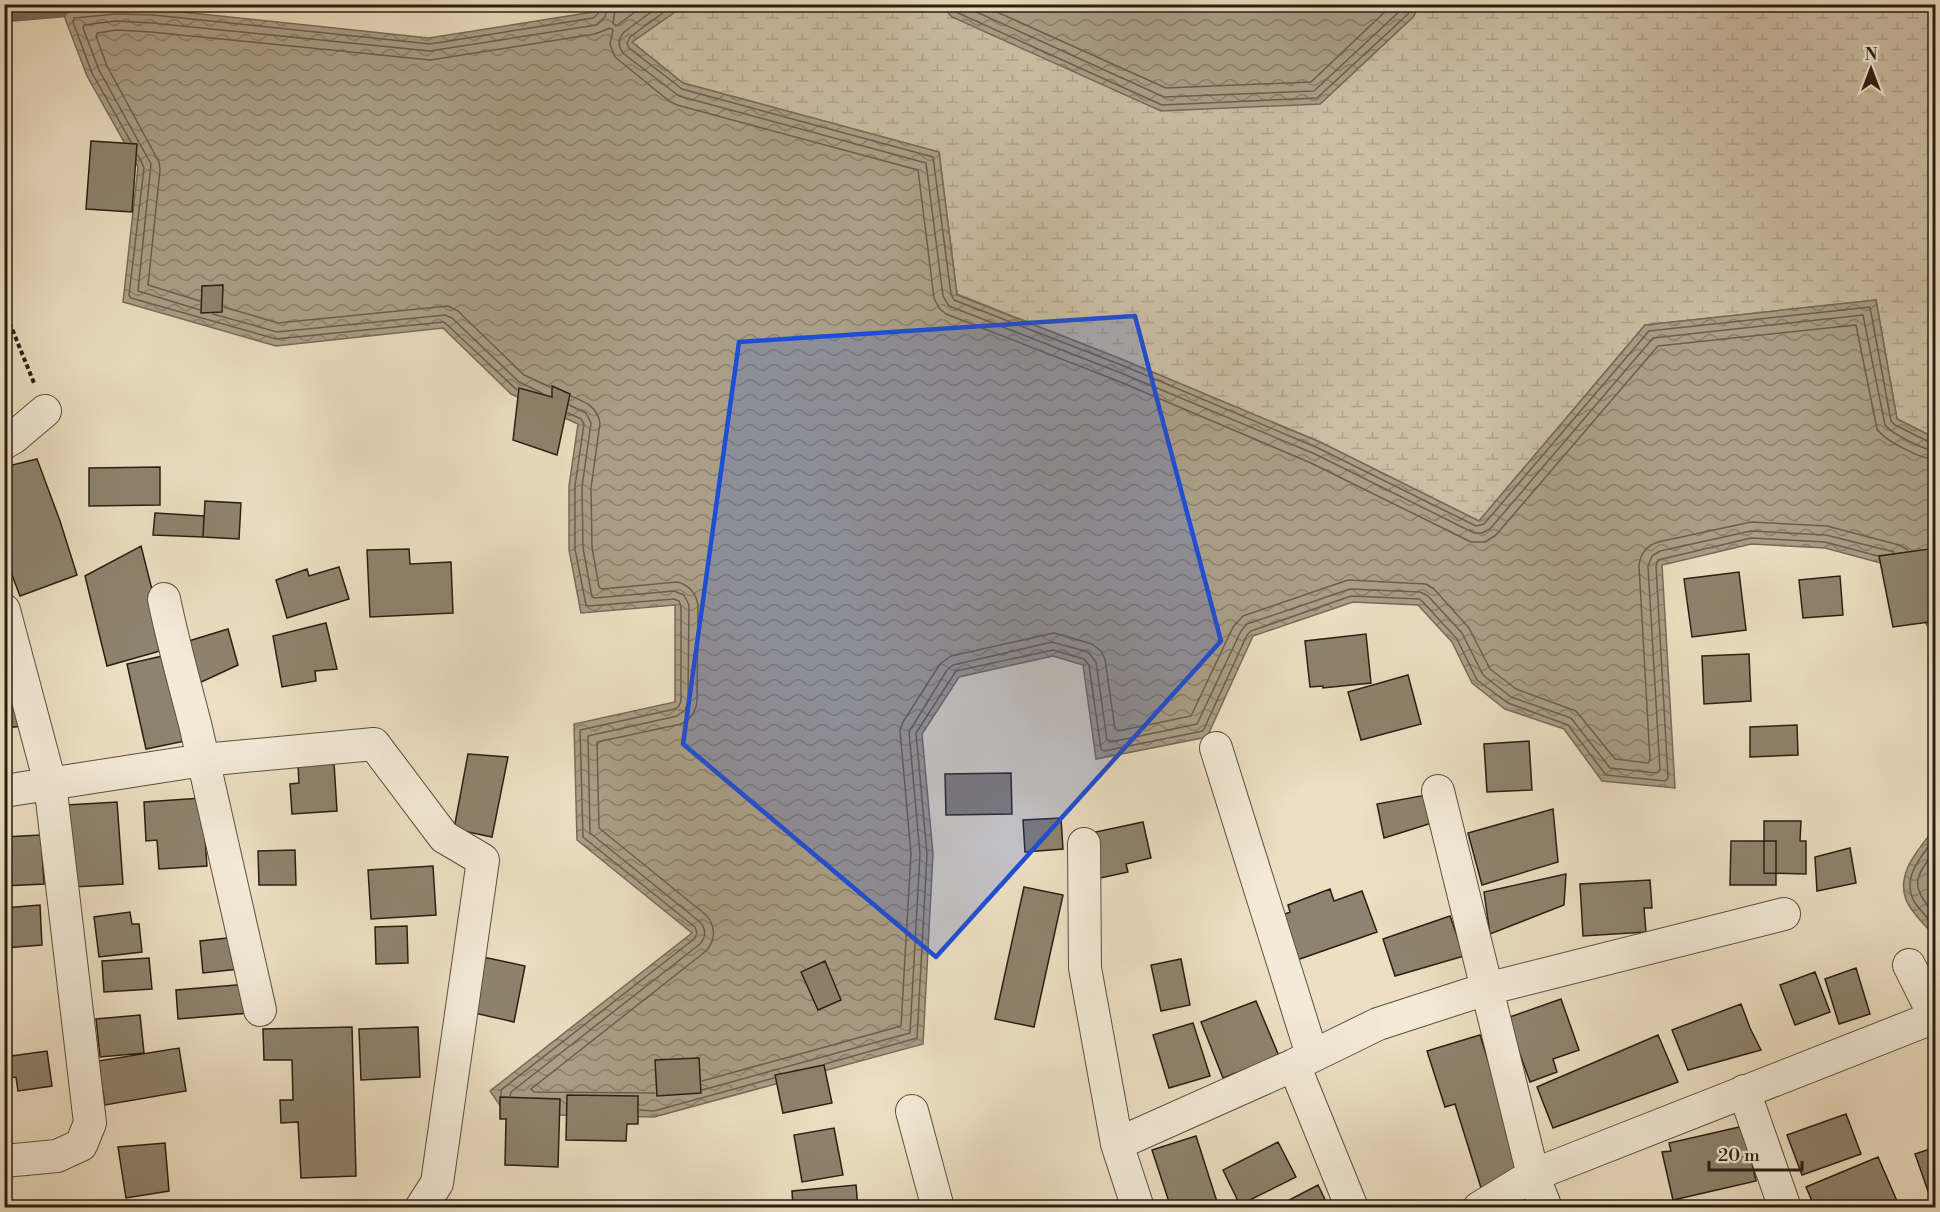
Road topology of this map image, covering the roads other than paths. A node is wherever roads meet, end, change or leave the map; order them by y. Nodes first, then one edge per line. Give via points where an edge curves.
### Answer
1 (45, 411) road end
2 (4, 442) edge
3 (164, 599) dead end
4 (4, 610) edge
5 (1216, 748) dead end
6 (203, 760) junction
7 (50, 783) junction
8 (4, 791) edge
9 (1437, 791) dead end
10 (1084, 844) dead end
11 (1784, 914) dead end
12 (1909, 965) dead end
13 (1486, 989) junction
14 (260, 1010) dead end
15 (1935, 1018) edge
16 (1303, 1060) junction
17 (1744, 1091) junction
18 (912, 1111) dead end
19 (1117, 1144) junction
20 (4, 1161) edge
21 (1533, 1175) junction
22 (422, 1208) edge
23 (938, 1208) edge
24 (1138, 1208) edge
25 (1352, 1208) edge
26 (1479, 1208) edge
27 (1546, 1208) edge
28 (1785, 1208) edge

1 - 2 street
3 - 6 street
4 - 7 street
5 - 16 street
6 - 7 street
6 - 14 street
6 - 22 street via 374,744 444,837 483,860 437,1183
7 - 8 street
7 - 20 street via 90,1124 81,1145 57,1156
9 - 13 street
10 - 19 street via 1085,968
11 - 13 street
12 - 15 street
13 - 16 street via 1378,1024
13 - 21 street
15 - 17 street
16 - 19 street
16 - 25 street
17 - 21 street
17 - 28 street
18 - 23 street
19 - 24 street
21 - 26 street
21 - 27 street

